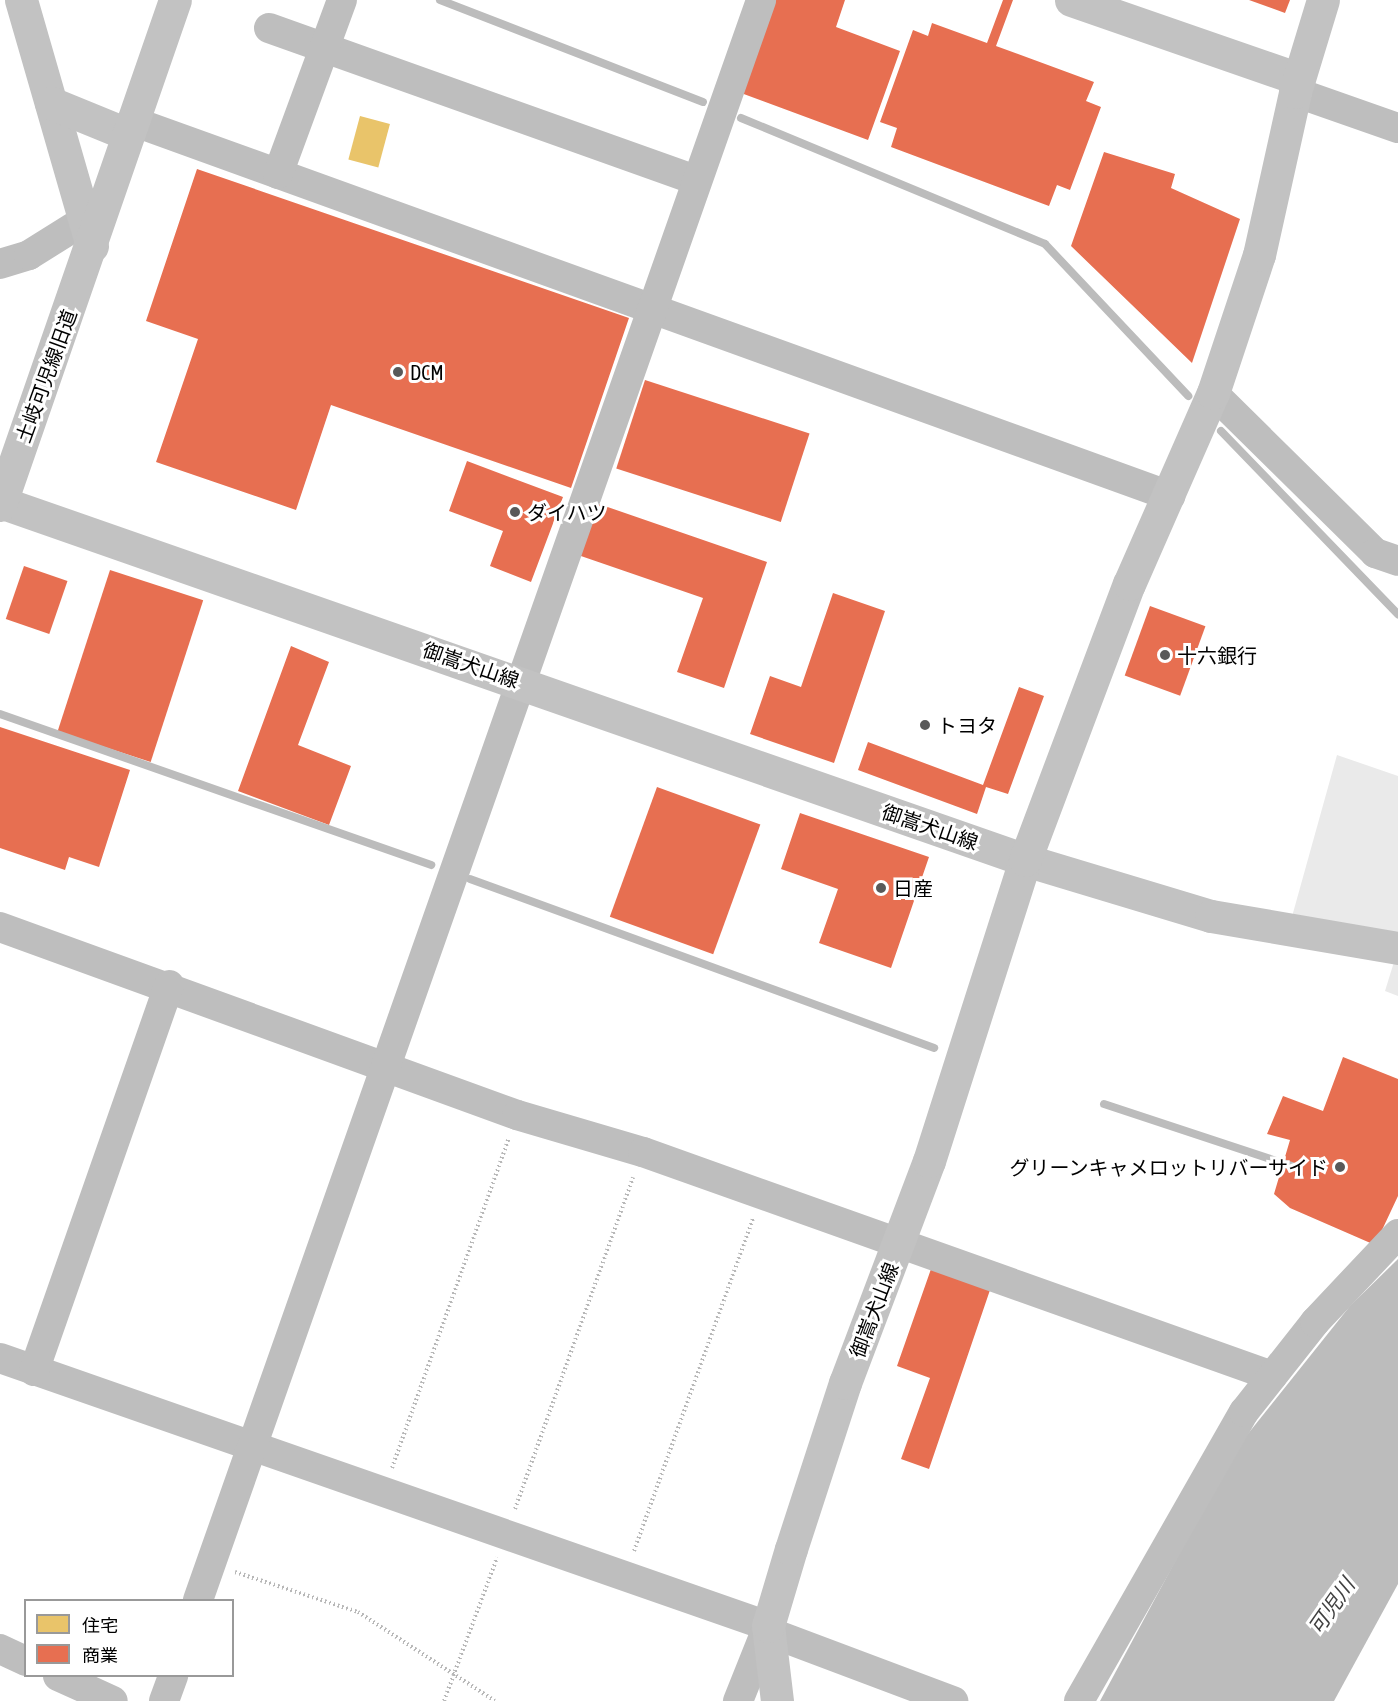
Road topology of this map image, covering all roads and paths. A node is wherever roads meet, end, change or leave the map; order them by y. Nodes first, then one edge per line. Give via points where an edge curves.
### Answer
1 (21, 0) edge
2 (175, 0) edge
3 (342, 0) edge
4 (761, 0) edge
5 (1071, 0) edge
6 (1323, 0) edge
7 (269, 28) dead end
8 (324, 48) junction
9 (1297, 85) junction
10 (51, 103) junction
11 (130, 127) junction
12 (1398, 128) edge
13 (278, 174) junction
14 (697, 180) junction
15 (88, 233) junction
16 (0, 264) edge
17 (652, 308) junction
18 (1213, 393) junction
19 (1170, 496) junction
20 (0, 503) edge
21 (1398, 561) edge
22 (524, 683) junction
23 (1025, 860) junction
24 (0, 927) edge
25 (1398, 948) edge
26 (169, 985) junction
27 (389, 1066) junction
28 (517, 1115) junction
29 (643, 1152) junction
30 (762, 1194) junction
31 (1398, 1234) edge
32 (900, 1243) junction
33 (0, 1358) edge
34 (34, 1371) junction
35 (1272, 1376) junction
36 (249, 1448) junction
37 (383, 1494) junction
38 (505, 1536) junction
39 (210, 1564) junction
40 (625, 1577) junction
41 (198, 1599) edge
42 (768, 1629) junction
43 (0, 1649) edge
44 (24, 1659) edge
45 (458, 1674) junction
46 (60, 1677) edge
47 (173, 1677) edge
48 (112, 1701) edge
49 (164, 1701) edge
50 (444, 1701) edge
51 (495, 1701) edge
52 (738, 1701) edge
53 (777, 1701) edge
54 (953, 1701) edge
55 (1079, 1701) edge

1 - 10 street
2 - 11 street, 土岐可児線旧道
3 - 8 street
4 - 14 street
5 - 9 street
6 - 9 street
7 - 8 street
8 - 13 street
8 - 14 street
9 - 12 street
9 - 18 street via 1259,255
10 - 11 street
10 - 15 street
11 - 13 street
11 - 15 street, 土岐可児線旧道
13 - 17 street
14 - 17 street
15 - 16 street
15 - 20 street, 土岐可児線旧道
17 - 19 street
17 - 22 street
18 - 19 street
18 - 21 street via 1375,553
19 - 23 street via 1129,584
20 - 22 street, 御嵩犬山線
22 - 23 street, 御嵩犬山線
22 - 27 street
23 - 25 street via 1211,916
23 - 32 street, 御嵩犬山線
24 - 26 street
26 - 27 street
26 - 34 street
27 - 28 street
27 - 36 street
28 - 29 street
28 - 37 path
29 - 30 street
29 - 38 path
30 - 32 street
30 - 40 path
31 - 35 street
32 - 35 street
32 - 42 street, 御嵩犬山線 via 845,1383
33 - 34 street
34 - 36 street
35 - 55 street via 1186,1508
36 - 37 street
36 - 39 street
37 - 38 street
38 - 40 street
38 - 45 path
39 - 41 street
39 - 45 path via 358,1612
40 - 42 street
42 - 52 street
42 - 53 street, 御嵩犬山線
42 - 54 street
43 - 44 street
45 - 50 path
45 - 51 path
46 - 48 street
47 - 49 street

